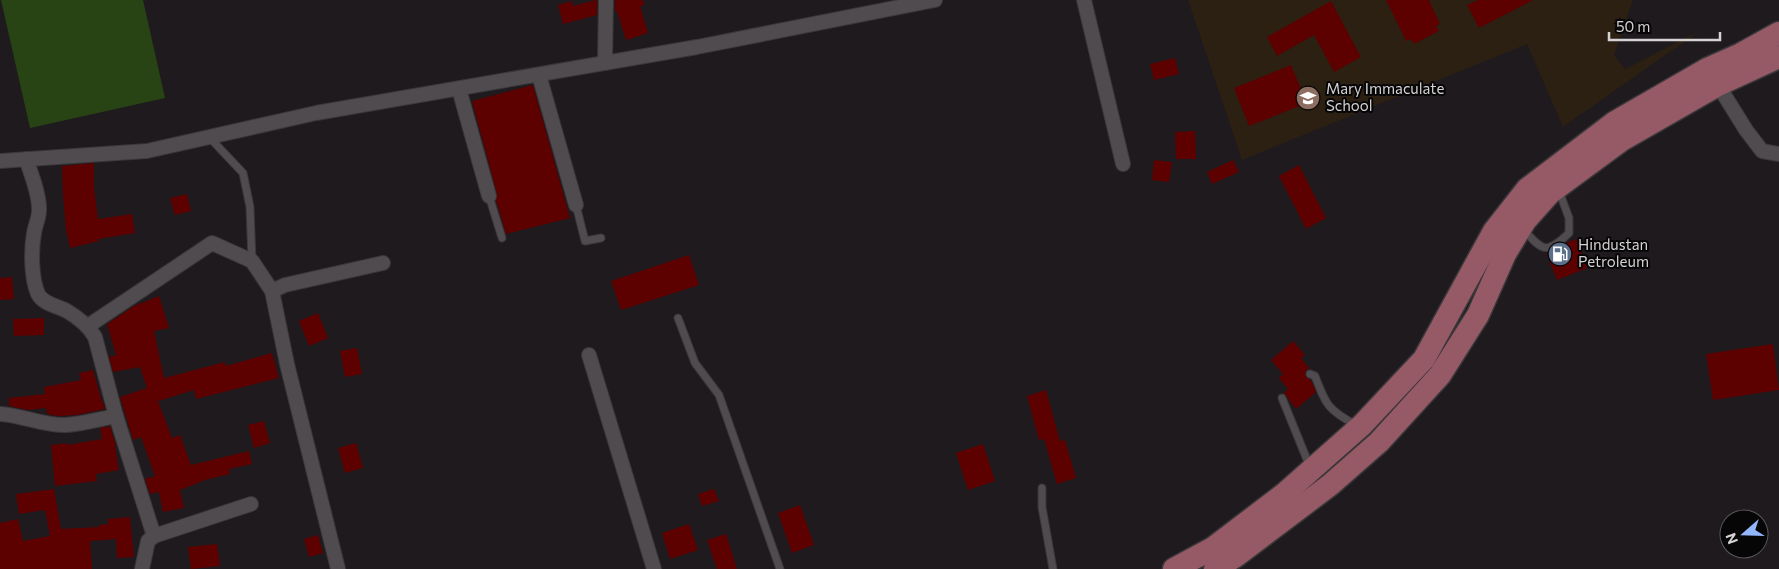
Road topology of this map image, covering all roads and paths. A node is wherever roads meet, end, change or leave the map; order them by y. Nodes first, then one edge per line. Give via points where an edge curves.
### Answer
1 (606, 0) edge
2 (935, 0) edge
3 (1084, 0) edge
4 (1779, 33) edge
5 (1779, 57) edge
6 (605, 63) junction
7 (539, 75) junction
8 (1718, 85) junction
9 (460, 89) junction
10 (209, 137) junction
11 (1779, 154) edge
12 (26, 159) junction
13 (0, 161) edge
14 (1123, 164) dead end
15 (1558, 188) junction
16 (490, 196) joint
17 (576, 206) joint
18 (1522, 227) junction
19 (502, 238) dead end
20 (602, 238) dead end
21 (252, 261) junction
22 (383, 263) dead end
23 (272, 291) junction
24 (678, 318) dead end
25 (88, 326) junction
26 (589, 355) dead end
27 (1310, 374) dead end
28 (1282, 398) dead end
29 (0, 414) edge
30 (116, 416) junction
31 (1360, 427) junction
32 (1311, 470) junction
33 (1042, 488) dead end
34 (251, 504) dead end
35 (154, 536) junction
36 (142, 569) edge
37 (338, 569) edge
38 (654, 569) edge
39 (780, 569) edge
40 (1053, 569) edge
41 (1174, 569) edge
42 (1215, 569) edge

1 - 6 street
2 - 6 street
3 - 14 street
4 - 31 main road via 1707,68 1616,122 1527,189 1494,231 1424,359
5 - 8 main road
6 - 7 street
7 - 9 street
7 - 17 street
8 - 11 street via 1762,151
8 - 15 main road via 1622,140
9 - 10 street via 316,113
9 - 16 street
10 - 12 street via 147,151
10 - 21 lane via 243,173 250,207
12 - 13 street
12 - 25 street via 39,210 32,255 36,288 44,301 67,311
15 - 18 main road
15 - 18 lane via 1568,213 1569,233 1546,248 1536,244
16 - 19 lane
17 - 20 lane via 585,240
18 - 42 main road via 1504,254 1478,314 1440,375 1379,442 1330,485
21 - 23 street
21 - 25 street via 212,243
22 - 23 street via 285,285
23 - 37 street
24 - 39 lane via 695,363 719,395
25 - 30 street
26 - 38 street
27 - 31 lane via 1315,376 1330,409
28 - 32 lane
29 - 30 street via 65,425
30 - 35 street
31 - 32 main road
32 - 41 main road via 1213,548
33 - 40 lane via 1042,507
34 - 35 street
35 - 36 street via 148,541

